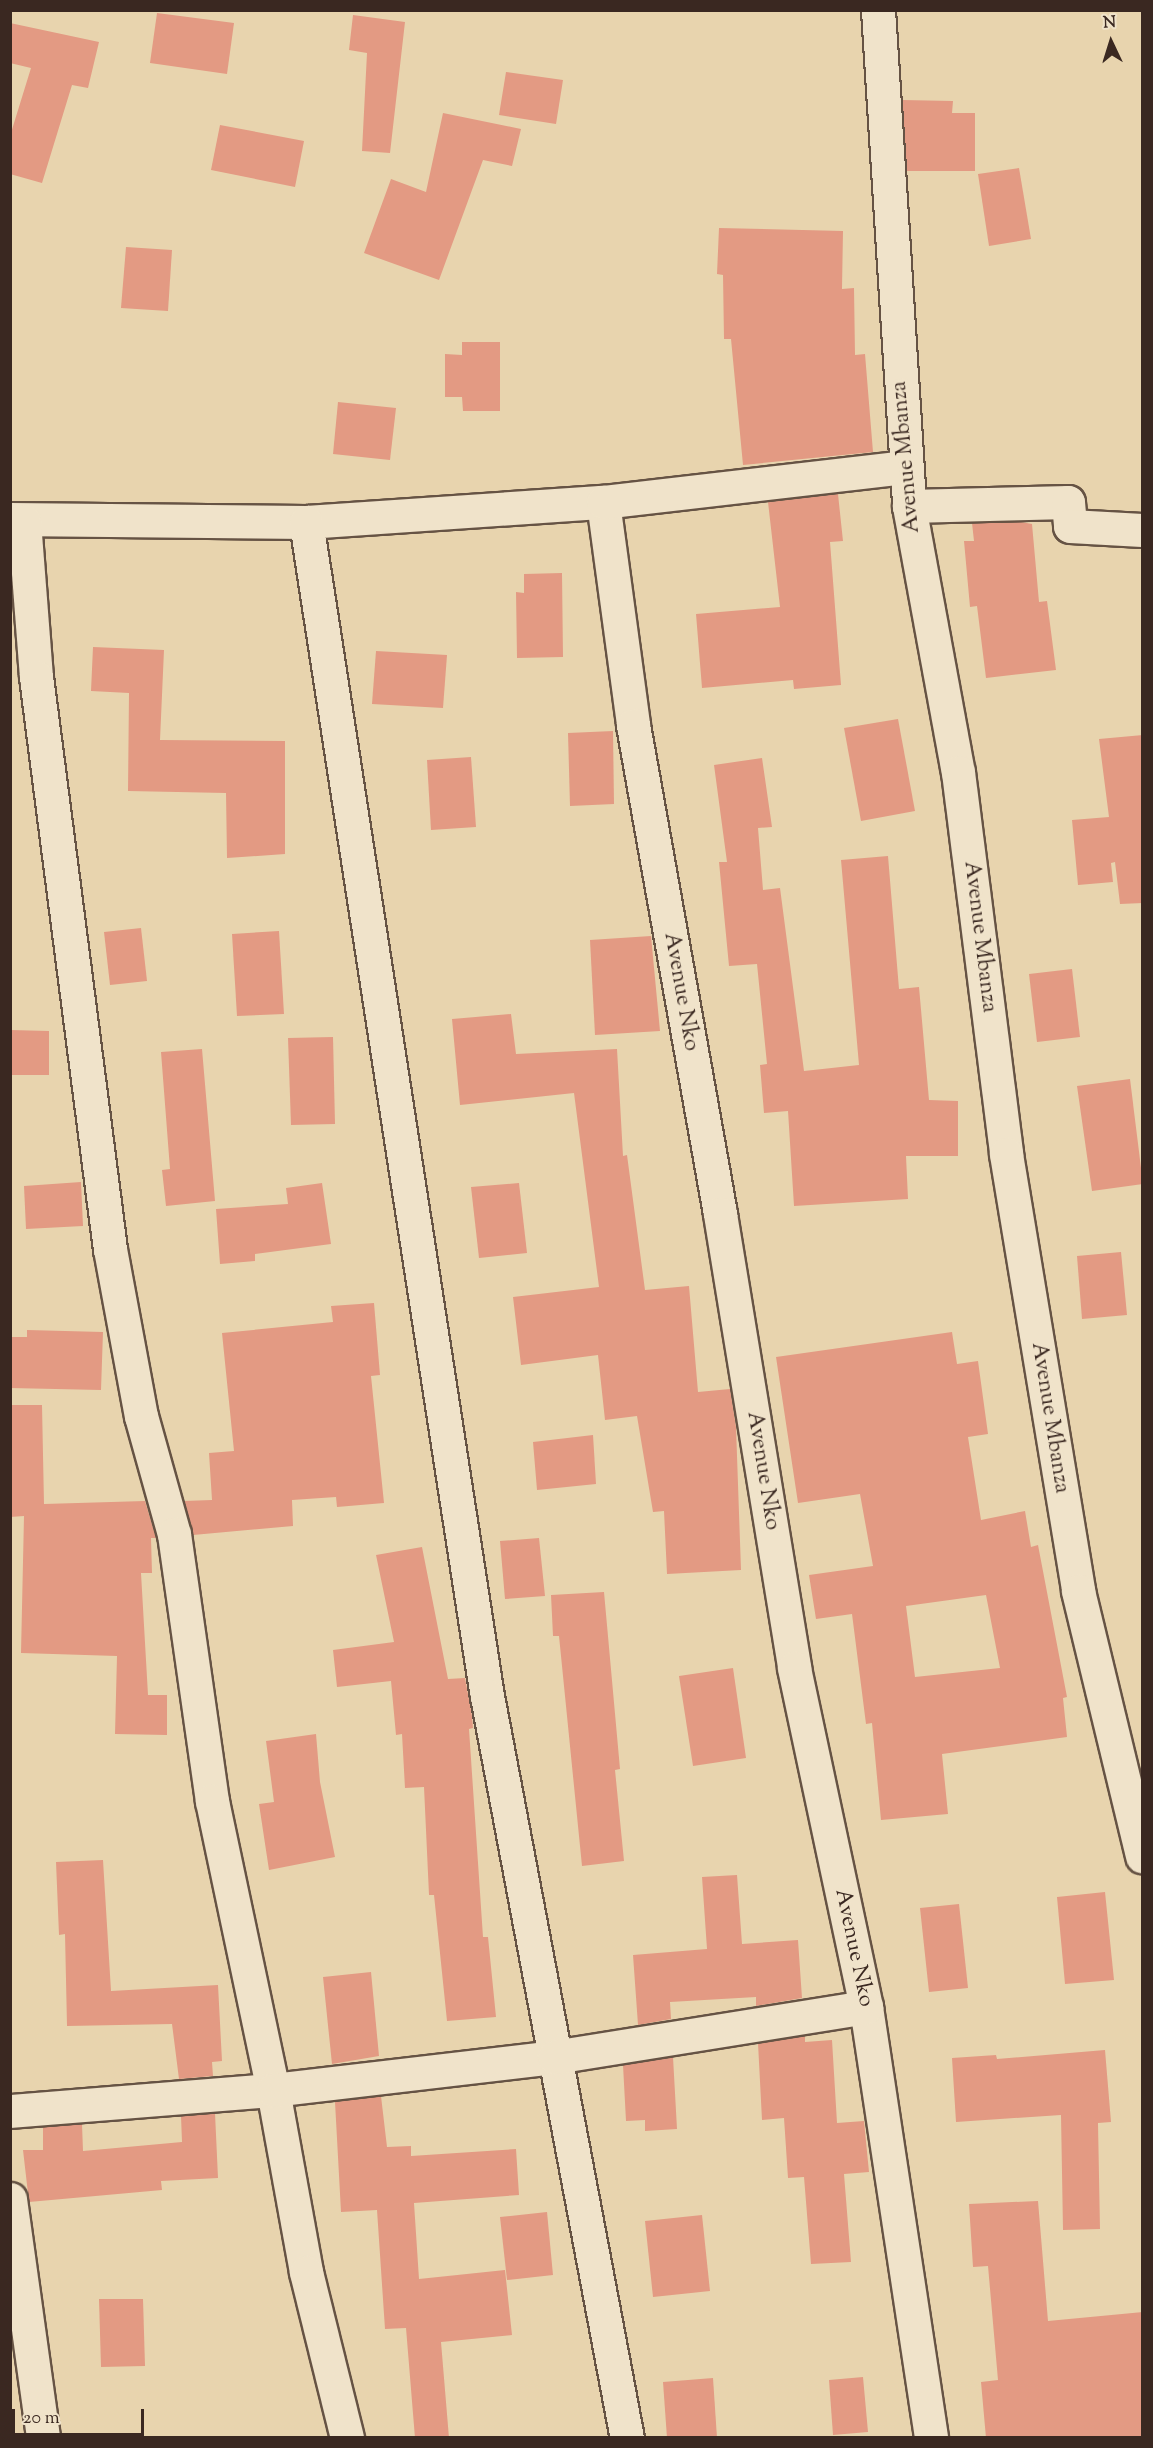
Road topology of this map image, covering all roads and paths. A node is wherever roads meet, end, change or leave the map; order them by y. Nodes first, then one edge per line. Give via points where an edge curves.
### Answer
1 (878, 10) edge
2 (905, 467) junction
3 (603, 502) junction
4 (909, 506) junction
5 (17, 520) edge
6 (306, 522) junction
7 (1143, 530) edge
8 (1143, 1856) edge
9 (866, 2007) junction
10 (554, 2057) junction
11 (273, 2090) junction
12 (10, 2111) edge
13 (10, 2199) edge
14 (43, 2438) edge
15 (347, 2438) edge
16 (627, 2438) edge
17 (932, 2438) edge

1 - 2 street, Avenue Mbanza
2 - 3 street
2 - 4 street, Avenue Mbanza
3 - 6 street
3 - 9 street, Avenue Nko via 633,725 720,1214 794,1668
4 - 7 street via 1068,502 1070,526
4 - 8 street, Avenue Mbanza via 958,772 1006,1154 1078,1591
5 - 6 street
5 - 11 street via 110,1249 141,1416 174,1534 212,1801
6 - 10 street via 485,1684
9 - 10 street
9 - 17 street, Avenue Nko
10 - 11 street
10 - 16 street
11 - 12 street
11 - 15 street via 306,2272
13 - 14 street

